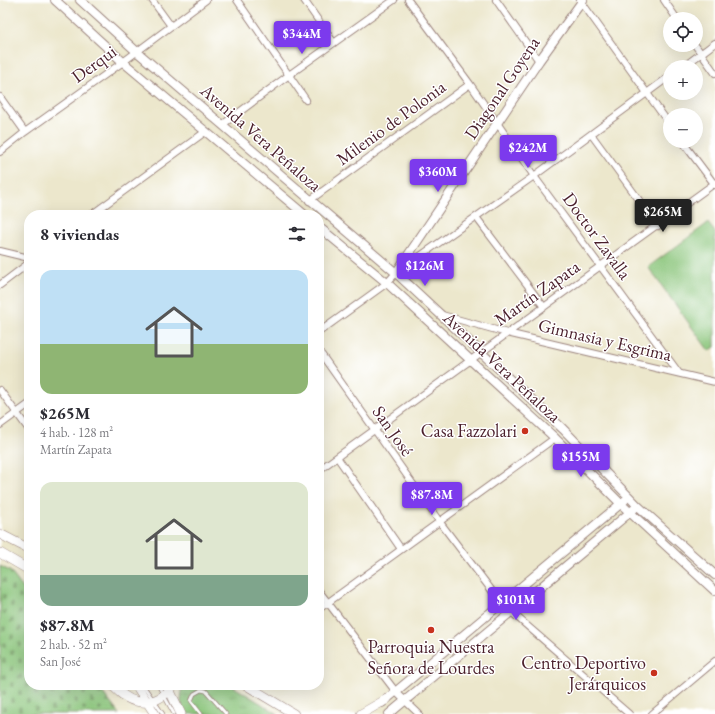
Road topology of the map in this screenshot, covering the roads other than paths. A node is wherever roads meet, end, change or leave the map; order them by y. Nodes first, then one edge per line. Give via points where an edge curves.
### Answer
1 (55, 0) edge
2 (80, 0) edge
3 (152, 0) edge
4 (206, 0) edge
5 (237, 0) edge
6 (304, 0) edge
7 (394, 0) edge
8 (408, 0) edge
9 (496, 0) edge
10 (664, 0) edge
11 (581, 1) edge
12 (672, 12) edge
13 (171, 26) junction
14 (334, 43) junction
15 (715, 43) edge
16 (136, 51) junction
17 (701, 54) junction
18 (693, 60) edge
19 (540, 61) junction
20 (123, 62) junction
21 (715, 73) edge
22 (289, 75) junction
23 (663, 81) edge
24 (470, 84) junction
25 (646, 94) junction
26 (0, 97) edge
27 (306, 100) dead end
28 (663, 116) edge
29 (497, 123) junction
30 (222, 125) junction
31 (25, 132) junction
32 (205, 132) junction
33 (591, 134) junction
34 (687, 148) edge
35 (0, 152) edge
36 (534, 176) junction
37 (715, 184) edge
38 (309, 201) junction
39 (98, 210) edge
40 (299, 210) edge
41 (320, 210) edge
42 (324, 214) edge
43 (476, 217) junction
44 (658, 226) junction
45 (324, 230) edge
46 (0, 251) edge
47 (24, 257) edge
48 (24, 267) edge
49 (601, 267) junction
50 (396, 274) junction
51 (387, 283) junction
52 (0, 285) edge
53 (544, 307) junction
54 (441, 315) junction
55 (324, 328) edge
56 (507, 333) junction
57 (481, 352) junction
58 (324, 358) edge
59 (470, 360) junction
60 (680, 373) junction
61 (715, 382) edge
62 (0, 390) edge
63 (24, 407) edge
64 (16, 413) junction
65 (24, 423) edge
66 (0, 425) edge
67 (374, 430) junction
68 (555, 438) junction
69 (337, 457) junction
70 (324, 466) edge
71 (629, 497) junction
72 (620, 504) junction
73 (638, 506) junction
74 (630, 513) junction
75 (439, 521) junction
76 (0, 534) edge
77 (0, 538) edge
78 (24, 546) edge
79 (24, 546) edge
80 (0, 549) edge
81 (402, 549) junction
82 (0, 553) edge
83 (16, 557) dead end
84 (24, 565) edge
85 (715, 575) edge
86 (715, 591) edge
87 (324, 597) edge
88 (328, 603) junction
89 (502, 604) junction
90 (324, 606) edge
91 (511, 612) junction
92 (715, 661) edge
93 (117, 690) edge
94 (141, 690) edge
95 (146, 690) edge
96 (167, 690) edge
97 (170, 690) edge
98 (171, 690) edge
99 (254, 690) edge
100 (396, 692) junction
101 (387, 699) junction
102 (151, 701) junction
103 (404, 701) junction
104 (155, 714) edge
105 (163, 714) edge
106 (174, 714) edge
107 (182, 714) edge
108 (201, 714) edge
109 (226, 714) edge
110 (294, 714) edge
111 (361, 714) edge
112 (368, 714) edge
113 (389, 714) edge
114 (419, 714) edge
115 (629, 714) edge
116 (652, 714) edge

1 - 20 main road, Avenida Vera Peñaloza
2 - 16 main road, Avenida Vera Peñaloza
3 - 13 street
4 - 13 street, Derqui
5 - 22 street
6 - 14 street
7 - 14 street
8 - 24 street, Doctor Zavalla
9 - 19 street
10 - 12 street
11 - 19 main road, Diagonal Goyena
11 - 25 street
13 - 16 street, Derqui
14 - 22 street
15 - 17 street
16 - 20 street, Derqui
16 - 30 main road, Avenida Vera Peñaloza
17 - 18 street
17 - 21 street
19 - 29 main road, Diagonal Goyena
20 - 31 street, Derqui
20 - 32 main road, Avenida Vera Peñaloza
22 - 27 street
22 - 30 street
23 - 25 street
24 - 29 street, Doctor Zavalla
24 - 38 street, Milenio de Polonia
25 - 28 street
25 - 33 street
26 - 31 street
29 - 36 street, Doctor Zavalla
29 - 50 main road, Diagonal Goyena
30 - 38 main road, Avenida Vera Peñaloza
31 - 35 street, Derqui
32 - 39 street
32 - 40 main road, Avenida Vera Peñaloza
33 - 36 street
33 - 44 street
34 - 37 street
36 - 43 street
36 - 49 street, Doctor Zavalla
37 - 44 street, Martín Zapata
38 - 41 main road, Avenida Vera Peñaloza
42 - 50 main road, Avenida Vera Peñaloza
43 - 50 street
43 - 53 street
44 - 49 street, Martín Zapata
45 - 51 main road, Avenida Vera Peñaloza
46 - 47 street
48 - 52 street
49 - 53 street, Martín Zapata
49 - 60 street, Doctor Zavalla
50 - 51 street
50 - 54 main road, Avenida Vera Peñaloza
51 - 55 street
51 - 59 main road, Avenida Vera Peñaloza
53 - 56 street, Martín Zapata
54 - 56 street, Gimnasia y Esgrima
54 - 57 main road, Avenida Vera Peñaloza
56 - 57 street, Martín Zapata
56 - 60 street, Gimnasia y Esgrima
57 - 59 street, Martín Zapata
57 - 71 main road, Avenida Vera Peñaloza via 563,429
58 - 67 street, San José
59 - 67 street, Martín Zapata
59 - 68 main road, Avenida Vera Peñaloza
60 - 61 street, Gimnasia y Esgrima
62 - 64 street
63 - 64 street
64 - 65 street
64 - 66 street
67 - 69 street, Martín Zapata
67 - 75 street, San José
68 - 72 main road, Avenida Vera Peñaloza
68 - 75 street
69 - 70 street, Martín Zapata
69 - 81 street
71 - 72 main road
71 - 73 main road, Avenida Vera Peñaloza
72 - 74 main road, Avenida Vera Peñaloza
72 - 89 main road
73 - 74 main road
73 - 85 main road, Avenida Vera Peñaloza
74 - 86 main road, Avenida Vera Peñaloza
74 - 91 main road
75 - 81 street
75 - 89 street, San José
76 - 78 main road
77 - 79 lane
80 - 83 lane
81 - 88 street
82 - 84 main road
87 - 88 street
88 - 90 street
88 - 100 street
89 - 91 street, San José
89 - 100 main road
91 - 103 main road
91 - 115 street, San José
92 - 116 street
93 - 102 main road via 134,702
94 - 102 main road
95 - 102 lane
96 - 102 main road
97 - 106 lane
98 - 107 main road
99 - 110 main road
100 - 101 main road
100 - 103 street
101 - 111 main road
101 - 112 main road
102 - 104 main road
102 - 105 lane
103 - 113 main road
103 - 114 street
108 - 109 lane via 191,701 194,694 200,690 206,691

